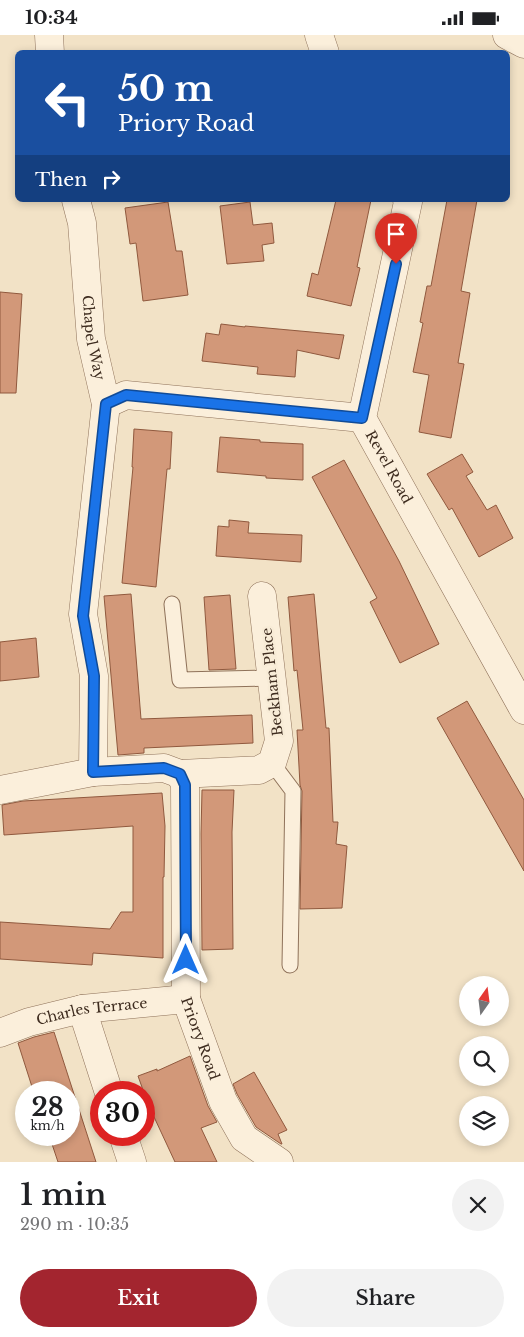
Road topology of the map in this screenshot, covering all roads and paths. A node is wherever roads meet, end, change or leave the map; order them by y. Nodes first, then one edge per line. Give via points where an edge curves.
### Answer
1 (49, 35) edge
2 (319, 35) edge
3 (507, 35) edge
4 (524, 44) edge
5 (50, 50) edge
6 (324, 50) edge
7 (77, 202) edge
8 (407, 202) edge
9 (106, 404) junction
10 (362, 418) junction
11 (262, 596) dead end
12 (172, 604) dead end
13 (272, 679) junction
14 (524, 710) edge
15 (272, 763) junction
16 (93, 772) junction
17 (180, 774) junction
18 (0, 790) edge
19 (290, 965) dead end
20 (186, 999) junction
21 (82, 1009) junction
22 (0, 1033) edge
23 (106, 1081) edge
24 (127, 1146) edge
25 (132, 1162) edge
26 (279, 1162) edge

1 - 5 street
2 - 6 street
3 - 4 street
7 - 9 street, Chapel Way via 82,223 91,339
8 - 10 street, Revel Road
9 - 10 street via 126,395
9 - 16 street, Chapel Way via 83,616 94,676
10 - 14 street, Revel Road
11 - 13 street, Beckham Place
12 - 13 lane via 180,680
13 - 15 street, Beckham Place via 279,741
15 - 17 street via 259,770
15 - 19 lane via 293,791
16 - 17 street via 164,768
16 - 18 street
17 - 20 street, Priory Road via 185,785
20 - 21 street, Charles Terrace
20 - 26 street, Priory Road via 223,1101 244,1138
21 - 22 street, Charles Terrace
21 - 23 street
24 - 25 street

